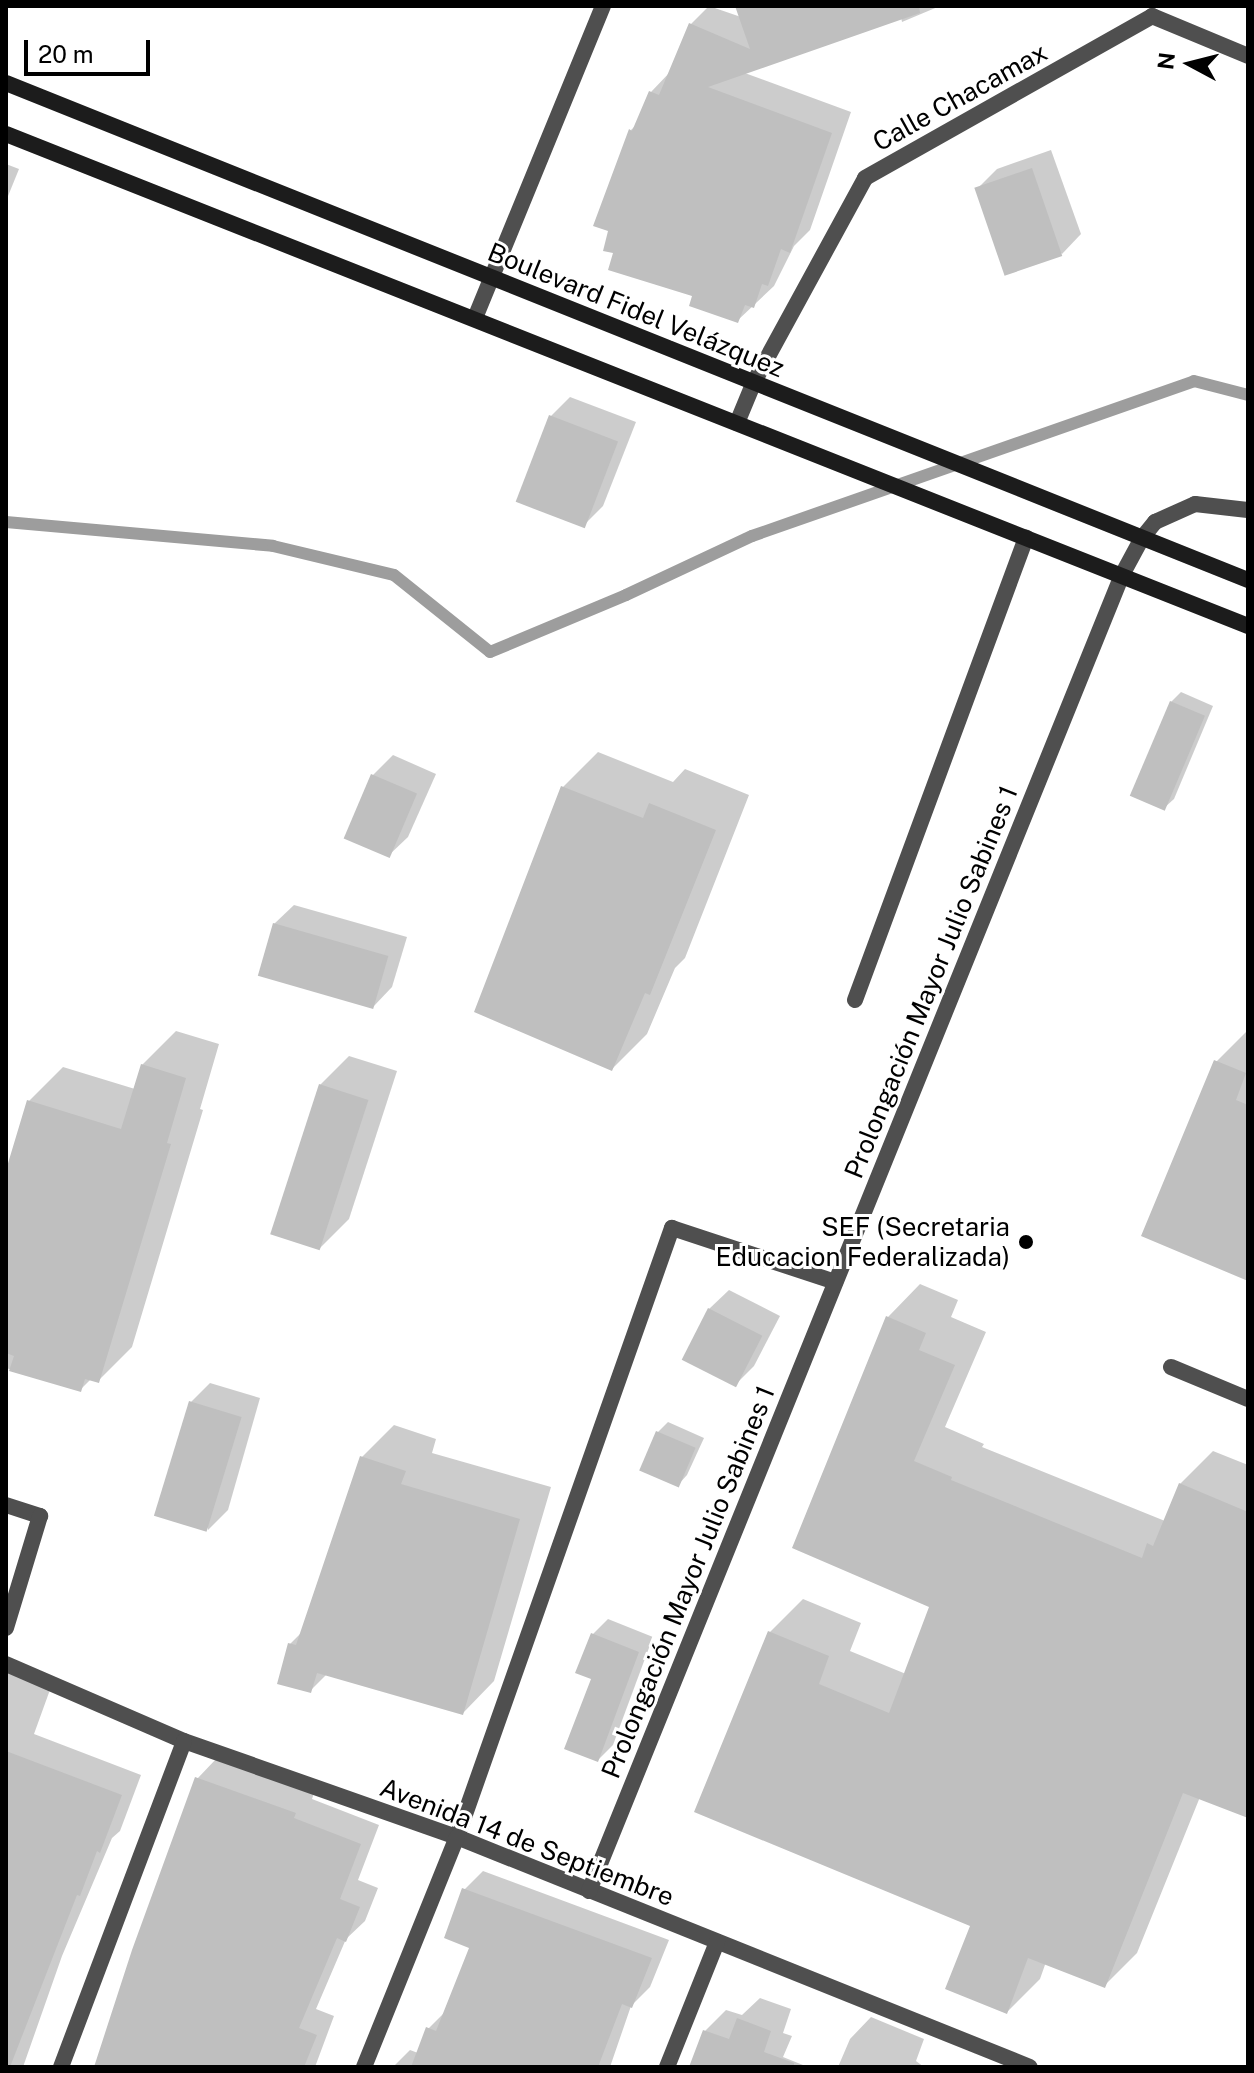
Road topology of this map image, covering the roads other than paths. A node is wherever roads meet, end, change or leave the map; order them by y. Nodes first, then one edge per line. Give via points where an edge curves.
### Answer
1 (603, 6) edge
2 (1154, 11) edge
3 (1248, 56) edge
4 (6, 83) edge
5 (6, 134) edge
6 (491, 277) junction
7 (475, 318) junction
8 (754, 382) junction
9 (737, 423) junction
10 (1248, 510) edge
11 (1026, 538) junction
12 (1142, 538) junction
13 (1122, 575) junction
14 (1248, 580) edge
15 (1248, 626) edge
16 (855, 1000) dead end
17 (835, 1282) junction
18 (1171, 1367) dead end
19 (1248, 1399) edge
20 (6, 1505) edge
21 (6, 1628) edge
22 (6, 1664) edge
23 (184, 1741) junction
24 (457, 1837) junction
25 (589, 1891) junction
26 (717, 1942) junction
27 (987, 2050) junction
28 (61, 2067) edge
29 (364, 2067) edge
30 (667, 2067) edge
31 (980, 2067) edge
32 (1030, 2067) edge

1 - 6 street
2 - 3 street
2 - 8 street, Calle Chacamax via 865,178
4 - 6 main road, Boulevard Fidel Velázquez
5 - 7 main road
6 - 7 street
6 - 8 main road, Boulevard Fidel Velázquez
7 - 9 main road
8 - 9 street, Calle Chacamax
8 - 12 main road, Boulevard Fidel Velázquez
9 - 11 main road
10 - 12 street via 1195,504 1155,522
11 - 13 main road
11 - 16 street
12 - 13 street, Prolongación Mayor Julio Sabines 1
12 - 14 main road, Boulevard Fidel Velázquez
13 - 15 main road
13 - 17 street, Prolongación Mayor Julio Sabines 1
17 - 24 street via 672,1228
17 - 25 street, Prolongación Mayor Julio Sabines 1
18 - 19 street
20 - 21 street via 40,1516
22 - 23 street, Avenida 14 de Septiembre
23 - 24 street, Avenida 14 de Septiembre
23 - 28 street
24 - 25 street, Avenida 14 de Septiembre
24 - 29 street
25 - 26 street, Avenida 14 de Septiembre
26 - 27 street, Avenida 14 de Septiembre
26 - 30 street
27 - 31 street
27 - 32 street, Avenida 14 de Septiembre

